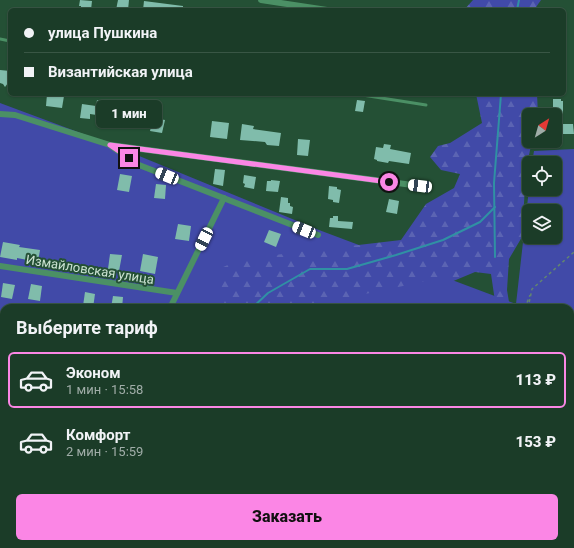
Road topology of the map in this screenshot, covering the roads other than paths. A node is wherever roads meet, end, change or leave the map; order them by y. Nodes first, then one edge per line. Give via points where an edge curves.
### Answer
1 (262, 0) edge
2 (314, 8) edge
3 (369, 96) edge
4 (426, 105) dead end
5 (0, 114) edge
6 (110, 145) junction
7 (420, 186) dead end
8 (224, 198) junction
9 (318, 235) dead end
10 (0, 266) edge
11 (177, 293) junction
12 (172, 304) edge

1 - 2 street
3 - 4 lane
5 - 6 street via 15,115
6 - 7 street
6 - 8 street via 139,165
8 - 9 street
8 - 11 street
10 - 11 street, Измайловская улица
11 - 12 street

